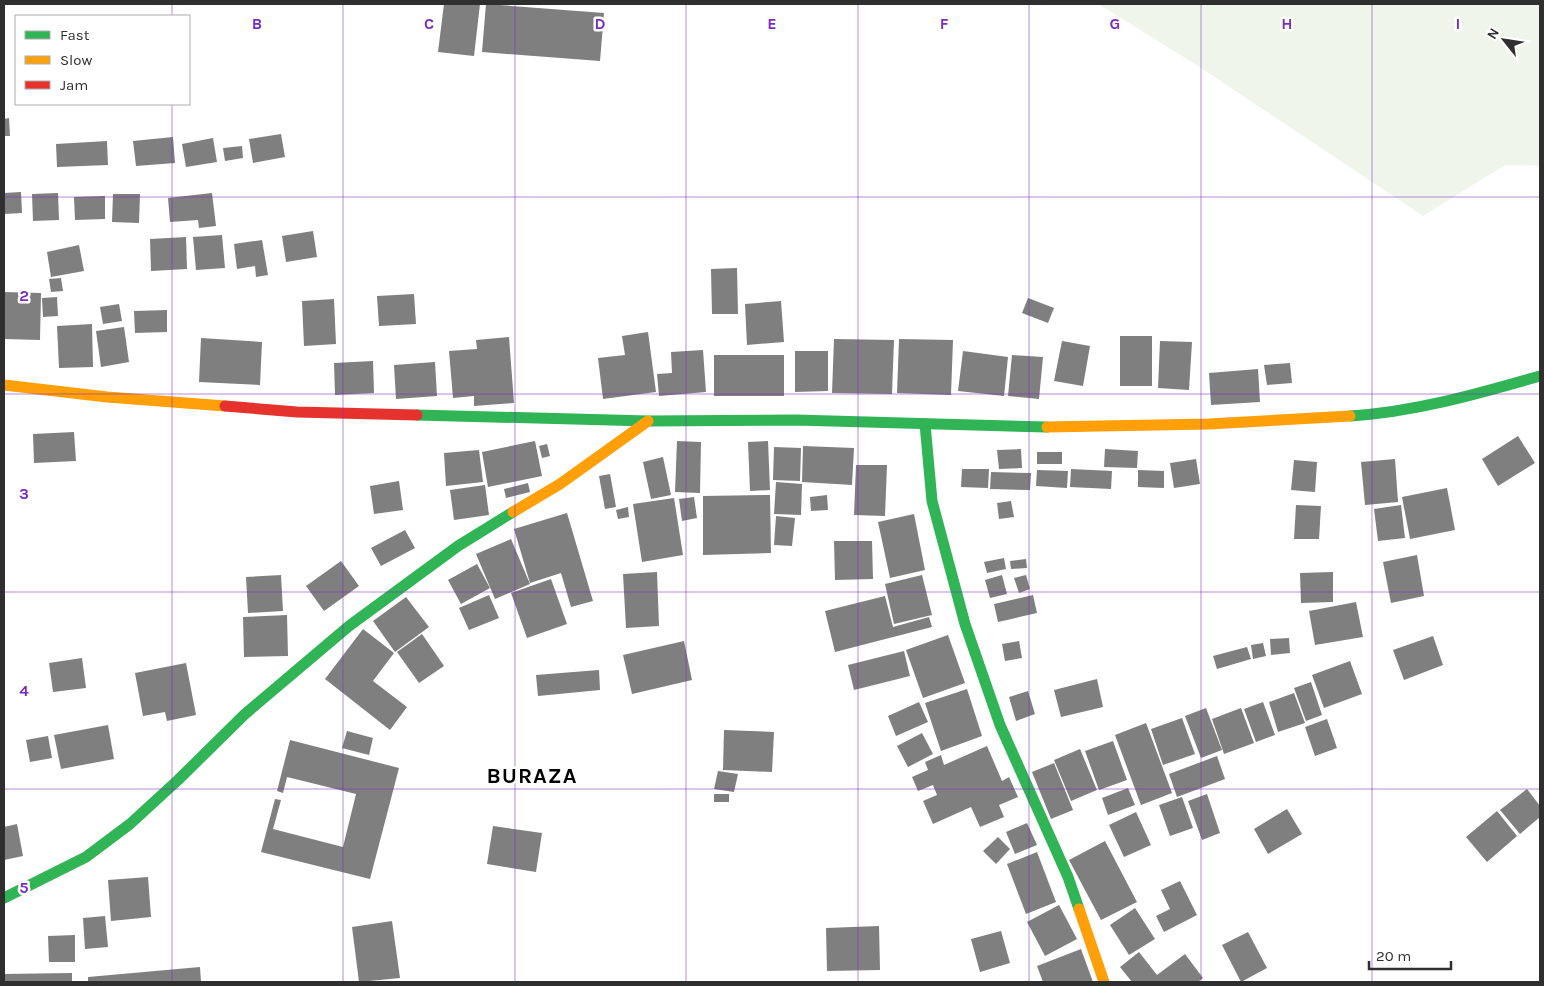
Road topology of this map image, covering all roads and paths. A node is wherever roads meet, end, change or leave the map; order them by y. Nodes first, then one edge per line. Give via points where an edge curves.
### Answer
1 (1540, 376) edge
2 (4, 385) edge
3 (648, 421) junction
4 (926, 424) junction
5 (4, 898) edge
6 (1104, 982) edge

1 - 4 main road via 1463,398 1384,414 1208,424 1052,427
2 - 3 main road via 297,412
3 - 4 main road via 796,420
3 - 5 main road via 560,484 458,546 349,626 245,714 130,824 86,857
4 - 6 main road via 932,501 966,624 1000,725 1068,877

